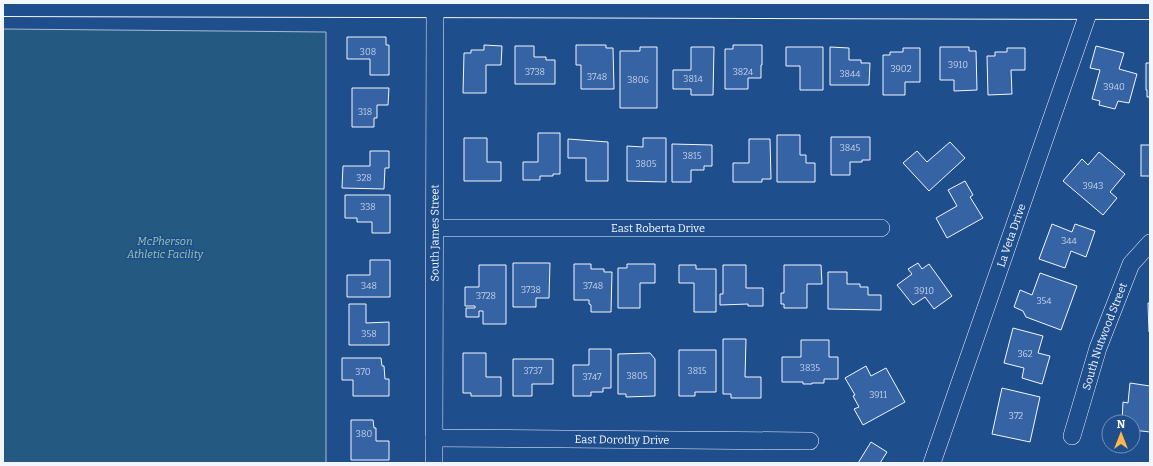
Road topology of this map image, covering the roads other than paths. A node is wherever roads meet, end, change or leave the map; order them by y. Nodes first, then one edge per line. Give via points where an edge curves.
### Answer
1 (435, 4) edge
2 (3, 5) edge
3 (647, 5) edge
4 (861, 5) edge
5 (1090, 8) junction
6 (1150, 8) edge
7 (435, 228) junction
8 (881, 228) dead end
9 (1150, 243) edge
10 (1072, 436) dead end
11 (434, 438) junction
12 (810, 441) dead end
13 (434, 463) edge
14 (932, 463) edge

1 - 2 street
1 - 3 street
1 - 7 street, South James Street
3 - 4 street
4 - 5 street
5 - 6 street
5 - 14 street, La Veta Drive
7 - 8 street, East Roberta Drive
7 - 11 street, South James Street
9 - 10 street, South Nutwood Street via 1131,264 1098,348
11 - 12 street, East Dorothy Drive
11 - 13 street, South James Street

